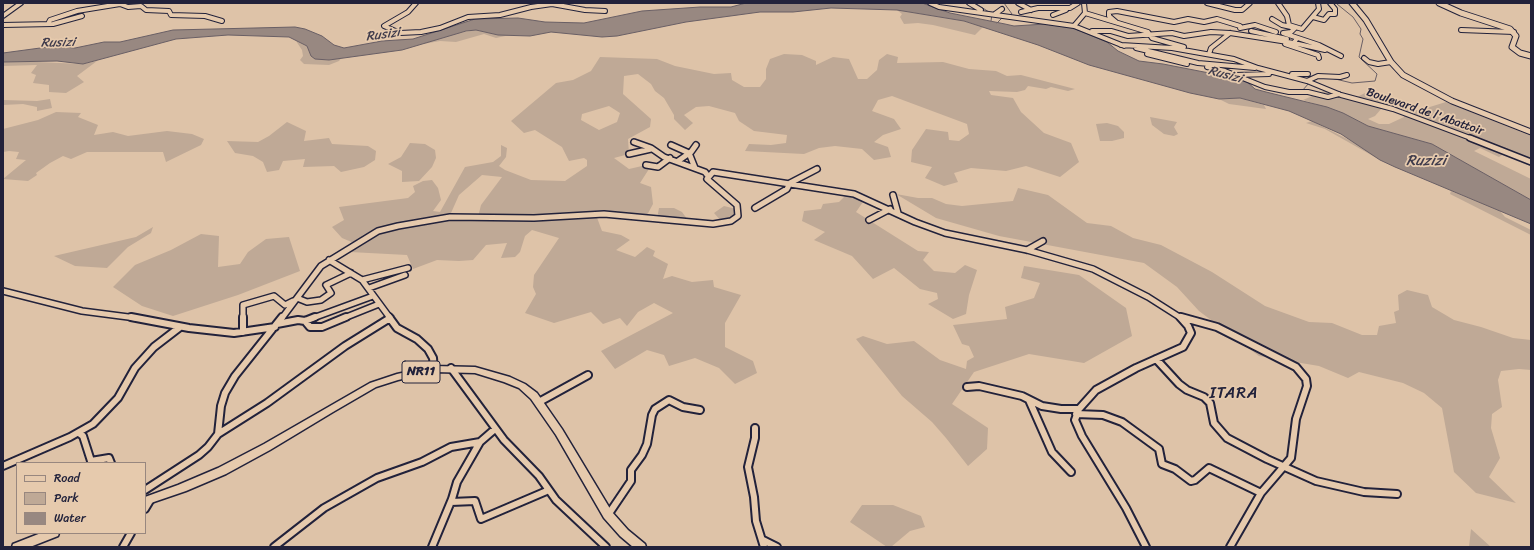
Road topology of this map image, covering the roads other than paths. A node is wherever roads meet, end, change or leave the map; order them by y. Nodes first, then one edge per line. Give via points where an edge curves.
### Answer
1 (21, 3) edge
2 (416, 3) edge
3 (930, 3) edge
4 (969, 3) edge
5 (1018, 3) edge
6 (1078, 3) edge
7 (1084, 3) edge
8 (1207, 3) edge
9 (1250, 3) edge
10 (1278, 3) edge
11 (1318, 3) edge
12 (1330, 3) edge
13 (1352, 3) edge
14 (1439, 3) edge
15 (122, 4) edge
16 (1070, 8) junction
17 (1002, 9) dead end
18 (1031, 10) junction
19 (605, 11) dead end
20 (982, 12) junction
21 (1021, 12) dead end
22 (992, 13) junction
23 (1085, 13) junction
24 (1053, 15) dead end
25 (3, 16) edge
26 (82, 16) dead end
27 (1313, 17) junction
28 (1272, 19) dead end
29 (222, 21) dead end
30 (1116, 22) junction
31 (1245, 23) dead end
32 (48, 24) junction
33 (3, 25) edge
34 (1074, 26) junction
35 (1241, 28) junction
36 (1294, 28) junction
37 (1083, 30) junction
38 (1461, 30) dead end
39 (1251, 31) dead end
40 (1514, 32) junction
41 (1230, 33) junction
42 (1152, 35) junction
43 (1280, 39) junction
44 (1296, 41) junction
45 (1121, 45) junction
46 (1132, 48) junction
47 (1196, 51) junction
48 (1209, 54) junction
49 (1341, 56) dead end
50 (1531, 56) edge
51 (1319, 58) dead end
52 (1364, 58) dead end
53 (1391, 62) junction
54 (1258, 68) junction
55 (1278, 73) junction
56 (1308, 74) dead end
57 (1235, 75) junction
58 (1347, 75) dead end
59 (1287, 76) junction
60 (1309, 82) junction
61 (1339, 94) junction
62 (1531, 132) edge
63 (634, 142) dead end
64 (696, 144) dead end
65 (671, 145) dead end
66 (651, 148) junction
67 (676, 148) junction
68 (689, 153) junction
69 (629, 154) dead end
70 (664, 157) junction
71 (670, 158) junction
72 (678, 161) junction
73 (1531, 162) edge
74 (646, 165) dead end
75 (695, 168) junction
76 (817, 169) dead end
77 (708, 176) junction
78 (790, 183) junction
79 (893, 194) dead end
80 (755, 208) dead end
81 (890, 209) junction
82 (898, 213) junction
83 (869, 220) dead end
84 (1043, 241) dead end
85 (1027, 250) junction
86 (329, 260) junction
87 (408, 268) dead end
88 (351, 273) junction
89 (405, 275) dead end
90 (362, 280) junction
91 (369, 288) junction
92 (3, 290) edge
93 (373, 296) junction
94 (296, 299) junction
95 (379, 304) junction
96 (1180, 317) junction
97 (390, 318) junction
98 (305, 321) junction
99 (180, 326) junction
100 (276, 326) junction
101 (243, 332) junction
102 (1156, 359) junction
103 (451, 368) junction
104 (434, 369) junction
105 (588, 375) dead end
106 (967, 387) dead end
107 (1029, 400) junction
108 (539, 402) junction
109 (700, 410) dead end
110 (1078, 412) junction
111 (755, 428) dead end
112 (495, 429) junction
113 (79, 433) junction
114 (218, 434) junction
115 (480, 442) junction
116 (111, 462) edge
117 (3, 466) edge
118 (1284, 466) junction
119 (1071, 472) dead end
120 (146, 489) edge
121 (550, 490) junction
122 (1261, 493) junction
123 (1397, 494) dead end
124 (148, 500) edge
125 (451, 502) junction
126 (608, 515) junction
127 (51, 534) edge
128 (130, 534) edge
129 (763, 544) edge
130 (17, 547) edge
131 (123, 547) edge
132 (274, 547) edge
133 (432, 547) edge
134 (606, 547) edge
135 (641, 547) edge
136 (777, 547) edge
137 (1146, 547) edge
138 (1230, 547) edge

1 - 25 street
2 - 19 street via 408,12 384,26 400,33 421,32 468,17 500,15 557,4
3 - 20 street via 939,7
4 - 20 street
5 - 18 street
6 - 16 street
7 - 23 street
8 - 9 street via 1242,10
10 - 36 street via 1287,16 1287,23
11 - 27 street via 1319,9
12 - 27 street via 1335,9 1335,14 1329,14 1324,20
13 - 53 main road via 1366,20
14 - 40 main road via 1461,13 1500,24
15 - 29 street via 128,7 141,6 146,10 169,11 171,15 205,16
15 - 32 street via 78,11 50,20
16 - 18 street
16 - 24 street
17 - 22 street
18 - 21 street
20 - 22 street
22 - 34 street
23 - 30 street
23 - 34 street
26 - 32 street
27 - 36 street via 1305,28
28 - 36 street
30 - 35 street via 1108,12 1117,11 1174,22 1217,20
30 - 42 street
31 - 35 street
32 - 33 street
34 - 37 street
35 - 43 street via 1255,24 1277,33
36 - 44 street via 1291,32 1283,34
37 - 42 street via 1111,31 1128,36
37 - 45 street
38 - 40 street
39 - 43 street
40 - 50 main road via 1516,36 1512,47
41 - 42 street
41 - 43 street
41 - 48 street via 1211,48
42 - 47 street via 1152,38
43 - 44 street
43 - 51 street via 1294,48 1318,55
44 - 49 street
45 - 46 street
45 - 47 street
46 - 54 street via 1198,63
46 - 57 street via 1157,58 1217,69
47 - 48 street
48 - 54 street via 1242,61
52 - 53 street via 1378,64
53 - 62 main road via 1404,75 1433,93
54 - 55 street
55 - 56 street
55 - 59 street
57 - 59 street via 1263,73
57 - 61 street via 1265,87 1289,92 1308,92 1328,97
58 - 60 street via 1318,76
59 - 60 street, Boulevard de l'Abattoir
60 - 61 street, Boulevard de l'Abattoir
61 - 73 street, Boulevard de l'Abattoir via 1394,110
63 - 66 street
64 - 68 street
65 - 67 street
66 - 69 street
66 - 70 street
67 - 68 street
67 - 70 street
68 - 72 street
68 - 75 street
70 - 71 street
71 - 72 street
71 - 74 street via 658,167
72 - 75 street
75 - 77 street
76 - 78 street
77 - 78 street via 713,172
77 - 86 street via 707,179 738,206 736,218 713,224 604,214 534,218 450,217 378,231
78 - 80 street via 787,189
78 - 81 street via 854,194
79 - 82 street
81 - 82 street
81 - 83 street
82 - 85 street via 945,233
84 - 85 street
85 - 96 street via 1093,268
86 - 88 street
86 - 94 street via 318,269
87 - 90 street
88 - 90 street
88 - 94 street via 326,286 331,293 320,300 307,302
89 - 91 street
90 - 91 street
91 - 93 street
92 - 99 street via 82,310
93 - 95 street
93 - 98 street
94 - 100 street
94 - 101 street via 285,305 274,296 243,305
95 - 97 street
95 - 98 street via 322,327 310,327
96 - 102 street via 1190,330 1187,341 1178,350
96 - 118 street via 1217,327 1296,367 1304,375 1307,386 1296,418 1291,458
97 - 104 street via 397,328 428,348 433,358
97 - 114 street via 345,346 268,403
98 - 100 street via 298,320
99 - 101 street
99 - 113 street via 154,347 135,368 118,398 106,412 94,424
100 - 101 street
100 - 114 street via 229,385 221,406
102 - 110 street via 1096,390
102 - 118 street via 1179,384 1210,402 1214,423 1227,438
103 - 104 highway, NR11
103 - 108 highway, NR11 via 498,375 522,386
103 - 112 street
104 - 124 highway, NR11 via 373,385 244,460 188,486
105 - 108 street
106 - 107 street via 979,386
107 - 110 street
107 - 119 street via 1052,452
108 - 126 highway, NR11
109 - 126 street via 683,407 669,400 656,409 652,415 647,444 631,470 628,485
110 - 122 street via 1122,422 1155,444 1159,449 1162,464 1175,469 1191,481 1209,468
110 - 137 street via 1075,420 1082,436 1126,508
111 - 129 street via 748,467 756,521
112 - 115 street
112 - 121 street
113 - 116 street via 83,436 91,461 109,458
113 - 117 street
114 - 120 street via 200,455
115 - 125 street via 456,482
115 - 132 street via 451,447 417,464 377,478 324,508
118 - 122 street
118 - 123 street via 1316,481 1364,492
121 - 125 street via 481,519 475,501
121 - 134 street via 571,515
122 - 138 street
125 - 133 street
126 - 135 highway, NR11
127 - 130 highway
128 - 131 street
129 - 136 street

